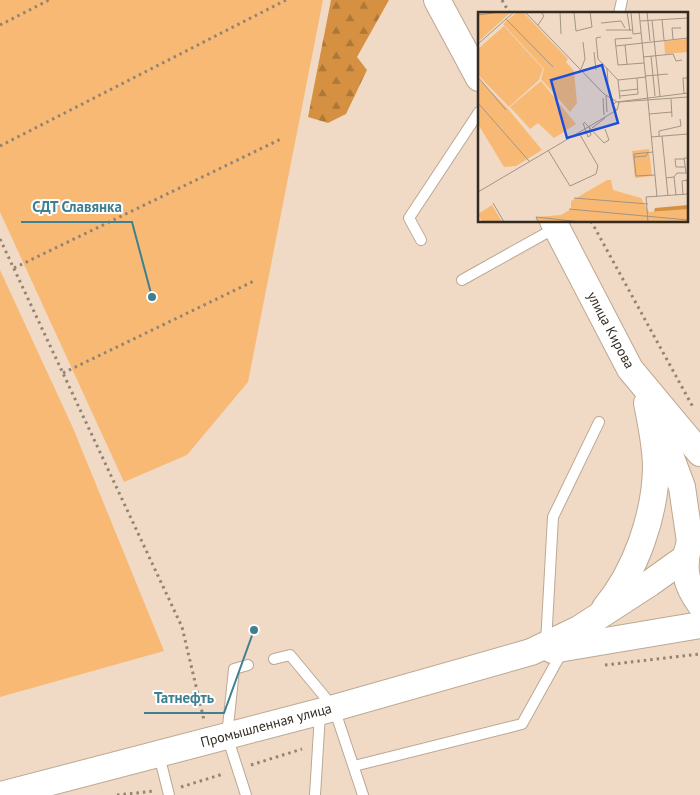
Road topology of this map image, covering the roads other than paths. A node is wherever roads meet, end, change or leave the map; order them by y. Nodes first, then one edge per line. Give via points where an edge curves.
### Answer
1 (437, 0) edge
2 (478, 76) edge
3 (478, 114) edge
4 (555, 224) edge
5 (421, 240) dead end
6 (462, 280) dead end
7 (630, 369) junction
8 (646, 403) junction
9 (599, 422) dead end
10 (700, 453) edge
11 (691, 543) edge
12 (700, 604) edge
13 (598, 616) junction
14 (700, 625) edge
15 (547, 649) junction
16 (274, 658) dead end
17 (248, 665) dead end
18 (327, 709) junction
19 (217, 738) junction
20 (159, 753) junction
21 (354, 766) junction
22 (0, 795) edge
23 (169, 795) edge
24 (246, 795) edge
25 (315, 795) edge
26 (363, 795) edge

1 - 2 main road
3 - 5 lane via 409,218
4 - 6 lane
4 - 7 main road, улица Кирова
7 - 8 main road
7 - 10 main road, улица Кирова
8 - 11 main road via 673,458 682,487
8 - 13 main road via 654,444 654,492 644,532 628,572 616,595
9 - 15 lane via 553,517
11 - 12 main road via 685,576
11 - 13 main road
13 - 15 main road
14 - 15 main road
15 - 18 main road, Промышленная улица
15 - 21 lane via 522,724
16 - 18 lane via 290,655
17 - 19 lane via 234,669
18 - 19 main road, Промышленная улица
18 - 21 lane
18 - 25 lane
19 - 20 main road, Промышленная улица
19 - 24 lane
20 - 22 main road, Промышленная улица
20 - 23 lane
21 - 26 lane

